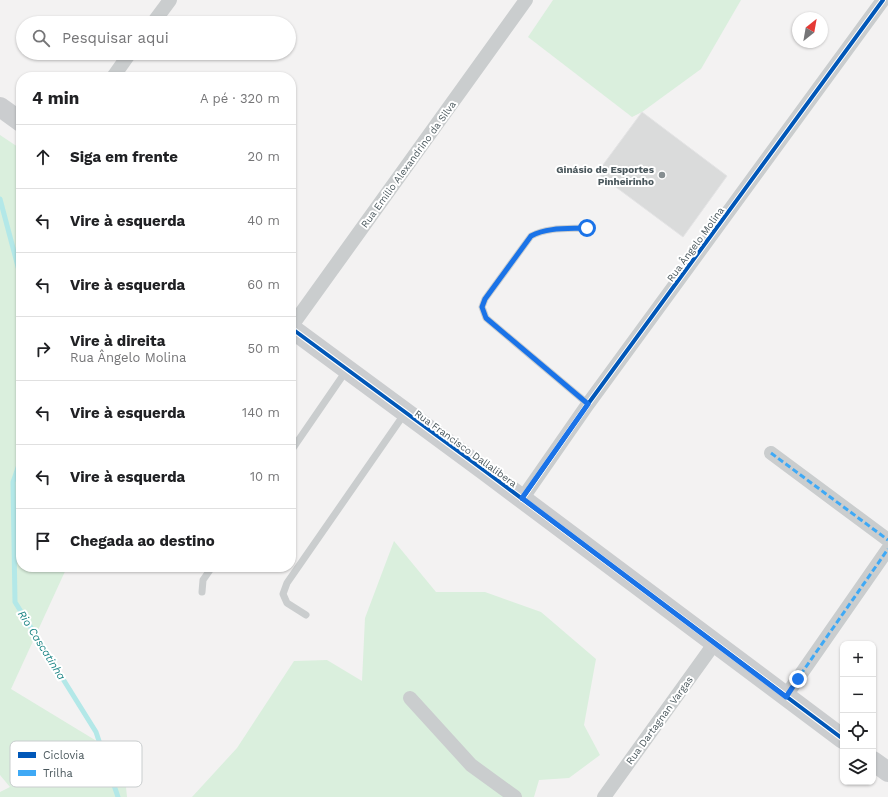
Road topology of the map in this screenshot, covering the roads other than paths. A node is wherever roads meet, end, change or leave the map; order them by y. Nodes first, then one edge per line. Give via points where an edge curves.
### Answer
1 (170, 0) edge
2 (526, 0) edge
3 (883, 0) edge
4 (158, 16) edge
5 (125, 60) edge
6 (117, 72) edge
7 (0, 107) edge
8 (16, 118) edge
9 (587, 228) dead end
10 (296, 321) edge
11 (296, 332) edge
12 (347, 369) junction
13 (588, 404) junction
14 (405, 413) junction
15 (296, 444) edge
16 (771, 453) dead end
17 (522, 498) junction
18 (888, 540) edge
19 (888, 548) edge
20 (296, 571) edge
21 (209, 572) edge
22 (296, 572) edge
23 (202, 592) dead end
24 (306, 615) dead end
25 (714, 644) junction
26 (786, 697) junction
27 (410, 698) dead end
28 (840, 737) edge
29 (876, 763) edge
30 (888, 772) edge
31 (516, 797) edge
32 (604, 797) edge

1 - 4 street
2 - 10 street, Rua Emílio Alexandrino da Silva
3 - 13 street, Rua Ângelo Molina
5 - 6 street
7 - 8 street
9 - 13 lane via 552,229 531,236 485,299 482,307 486,318
11 - 12 street, Rua Francisco Dallalibera
12 - 14 street, Rua Francisco Dallalibera
12 - 15 lane
13 - 17 street, Rua Ângelo Molina
14 - 17 street, Rua Francisco Dallalibera
14 - 20 lane
16 - 18 street
17 - 25 street, Rua Francisco Dallalibera
19 - 26 street
21 - 23 lane via 203,580
22 - 24 lane via 283,594 287,603
25 - 26 street, Rua Francisco Dallalibera
25 - 32 street, Rua Dartagnan Vargas
26 - 28 street, Rua Francisco Dallalibera
27 - 31 street via 471,765
29 - 30 street

